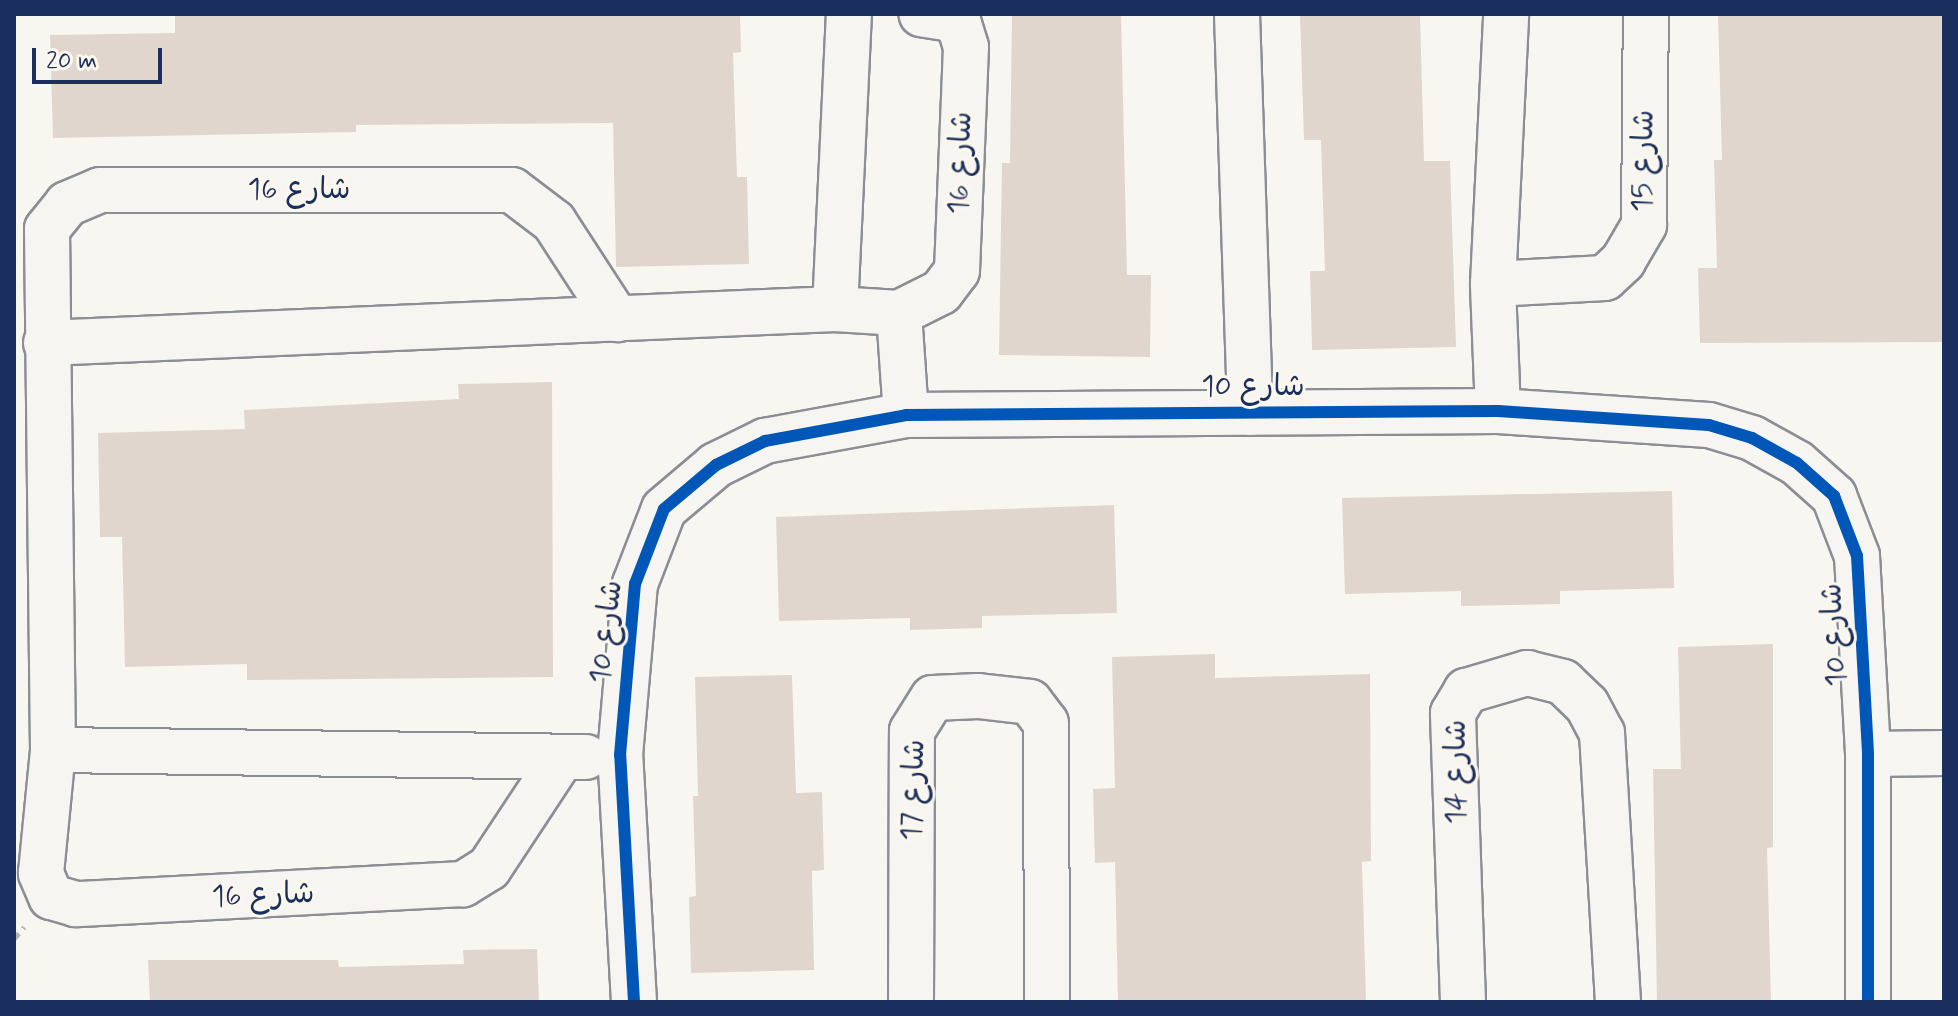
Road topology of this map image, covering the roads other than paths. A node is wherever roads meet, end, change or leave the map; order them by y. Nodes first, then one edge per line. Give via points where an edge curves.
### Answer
1 (849, 14) edge
2 (921, 14) edge
3 (1237, 14) edge
4 (1506, 14) edge
5 (1646, 14) edge
6 (1493, 284) junction
7 (835, 309) junction
8 (899, 313) junction
9 (617, 319) junction
10 (46, 343) junction
11 (1498, 411) junction
12 (1250, 413) junction
13 (906, 415) junction
14 (53, 750) junction
15 (1944, 753) edge
16 (1868, 754) junction
17 (620, 755) junction
18 (561, 759) junction
19 (634, 1002) edge
20 (911, 1002) edge
21 (1047, 1002) edge
22 (1463, 1002) edge
23 (1618, 1002) edge
24 (1868, 1002) edge

1 - 7 street
2 - 8 street, شارع 16 via 958,20 966,47 957,271 941,292
3 - 12 street, شارع 10
4 - 6 street
5 - 6 street, شارع 15 via 1644,225 1623,261 1605,278
6 - 11 street
7 - 8 street
7 - 9 street
8 - 13 street
9 - 10 street
9 - 10 street, شارع 16 via 554,222 512,190 100,190 67,204 47,229
10 - 14 street, شارع 16
11 - 12 street, شارع 10
11 - 16 street, شارع 10 via 1709,425 1752,438 1797,463 1834,496 1857,556
12 - 13 street, شارع 10
13 - 17 street, شارع 10 via 765,441 716,465 664,509 635,584
14 - 18 street
14 - 18 street, شارع 16 via 41,873 51,897 76,904 463,884 489,868
15 - 16 street
16 - 24 street, شارع 10
17 - 18 street
17 - 19 street, شارع 10
20 - 21 street, شارع 17 via 912,731 933,698 978,696 1030,702 1046,723
22 - 23 street, شارع 14 via 1453,713 1466,691 1527,673 1563,682 1587,705 1602,733

